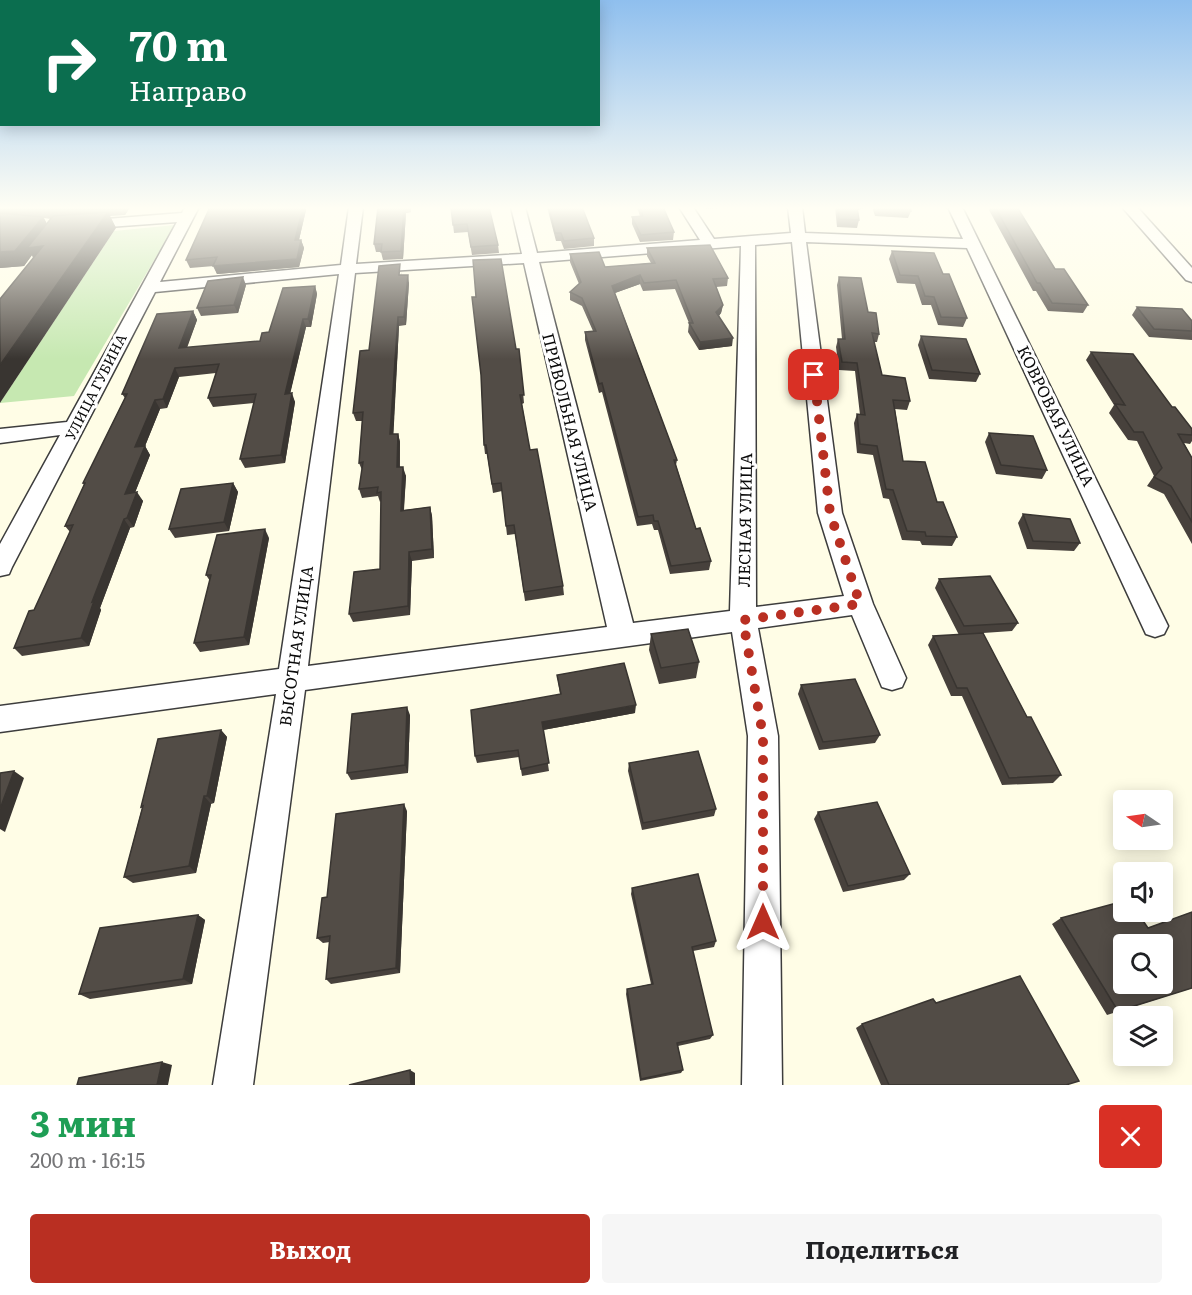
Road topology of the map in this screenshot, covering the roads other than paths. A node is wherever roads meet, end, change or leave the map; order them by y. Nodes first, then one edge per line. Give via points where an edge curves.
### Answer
1 (164, 258) edge
2 (348, 258) edge
3 (529, 258) junction
4 (533, 258) edge
5 (748, 258) edge
6 (800, 258) edge
7 (980, 258) edge
8 (1175, 258) edge
9 (346, 269) junction
10 (1192, 277) edge
11 (148, 288) junction
12 (76, 428) junction
13 (0, 436) edge
14 (0, 567) edge
15 (860, 604) junction
16 (743, 620) junction
17 (1155, 626) dead end
18 (623, 636) junction
19 (892, 678) dead end
20 (292, 680) junction
21 (0, 719) edge
22 (233, 1085) edge
23 (762, 1085) edge

1 - 11 street, УЛИЦА ГУБИНА
2 - 9 street, ВЫСОТНАЯ УЛИЦА
3 - 4 street
3 - 9 street
3 - 18 street, ПРИВОЛЬНАЯ УЛИЦА
5 - 16 street, ЛЕСНАЯ УЛИЦА
6 - 15 street via 830,513
7 - 17 street, КОВРОВАЯ УЛИЦА
8 - 10 street
9 - 11 street
9 - 20 street, ВЫСОТНАЯ УЛИЦА
11 - 12 street, УЛИЦА ГУБИНА
12 - 13 street
12 - 14 street, УЛИЦА ГУБИНА
15 - 16 street
15 - 19 street
16 - 18 street
16 - 23 street, ЛЕСНАЯ УЛИЦА via 763,736
18 - 20 street
20 - 21 street
20 - 22 street, ВЫСОТНАЯ УЛИЦА

